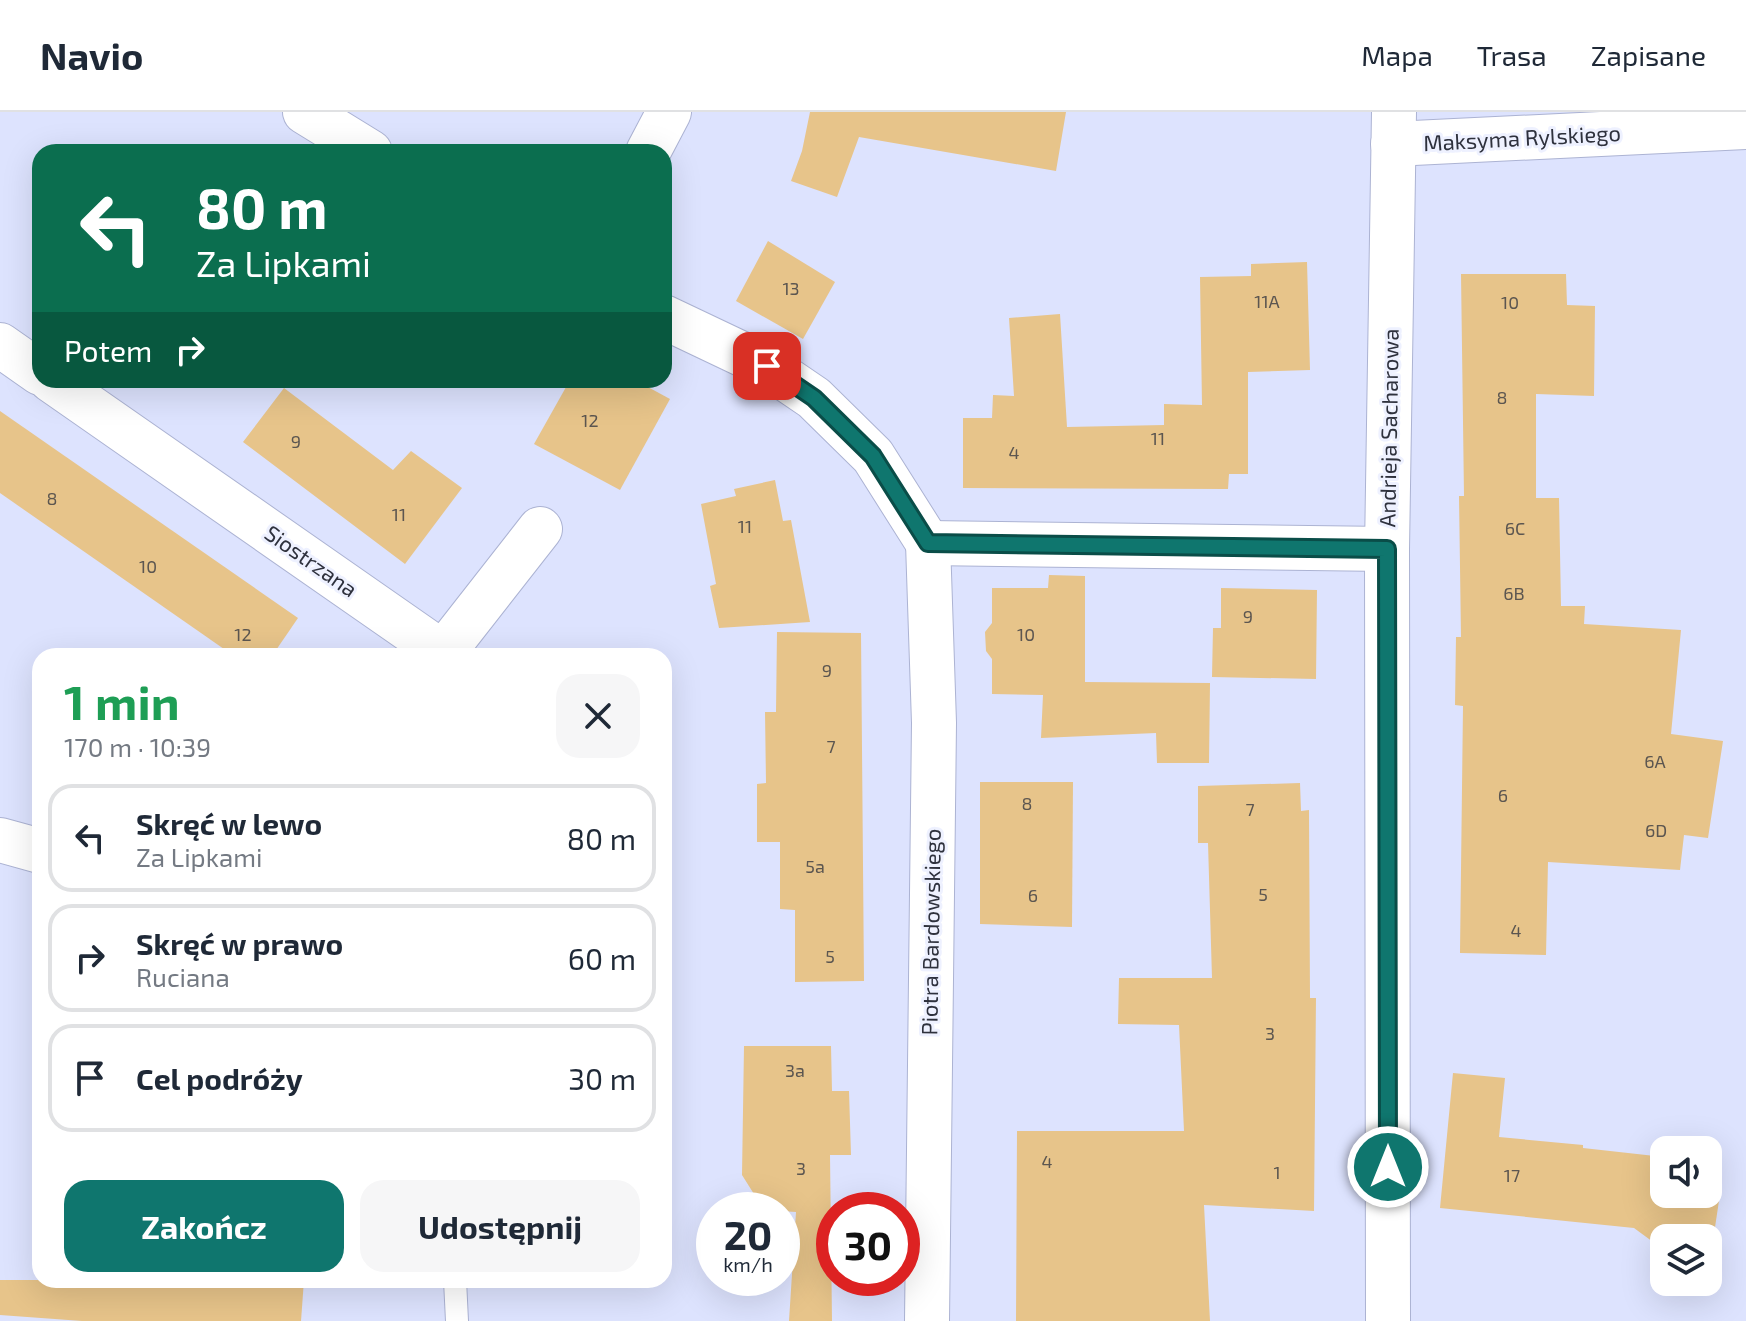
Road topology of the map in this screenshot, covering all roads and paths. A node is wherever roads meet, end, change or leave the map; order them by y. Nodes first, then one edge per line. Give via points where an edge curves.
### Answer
1 (305, 112) edge
2 (669, 112) edge
3 (1746, 127) edge
4 (1394, 128) edge
5 (357, 144) edge
6 (652, 144) edge
7 (672, 321) edge
8 (0, 345) edge
9 (32, 367) edge
10 (62, 388) edge
11 (540, 529) dead end
12 (928, 543) junction
13 (1387, 549) junction
14 (436, 648) edge
15 (447, 648) edge
16 (0, 840) edge
17 (32, 849) edge
18 (455, 1288) edge
19 (457, 1321) edge
20 (927, 1321) edge
21 (1388, 1321) edge

1 - 5 street
2 - 6 street
3 - 4 street, Maksyma Rylskiego
4 - 13 street, Andrieja Sacharowa
7 - 12 street via 767,366 814,398 873,456
8 - 9 street
10 - 14 street, Siostrzana
11 - 15 street, Siostrzana
12 - 13 street
12 - 20 street, Piotra Bardowskiego via 934,723
13 - 21 street, Andrieja Sacharowa
16 - 17 street
18 - 19 lane

